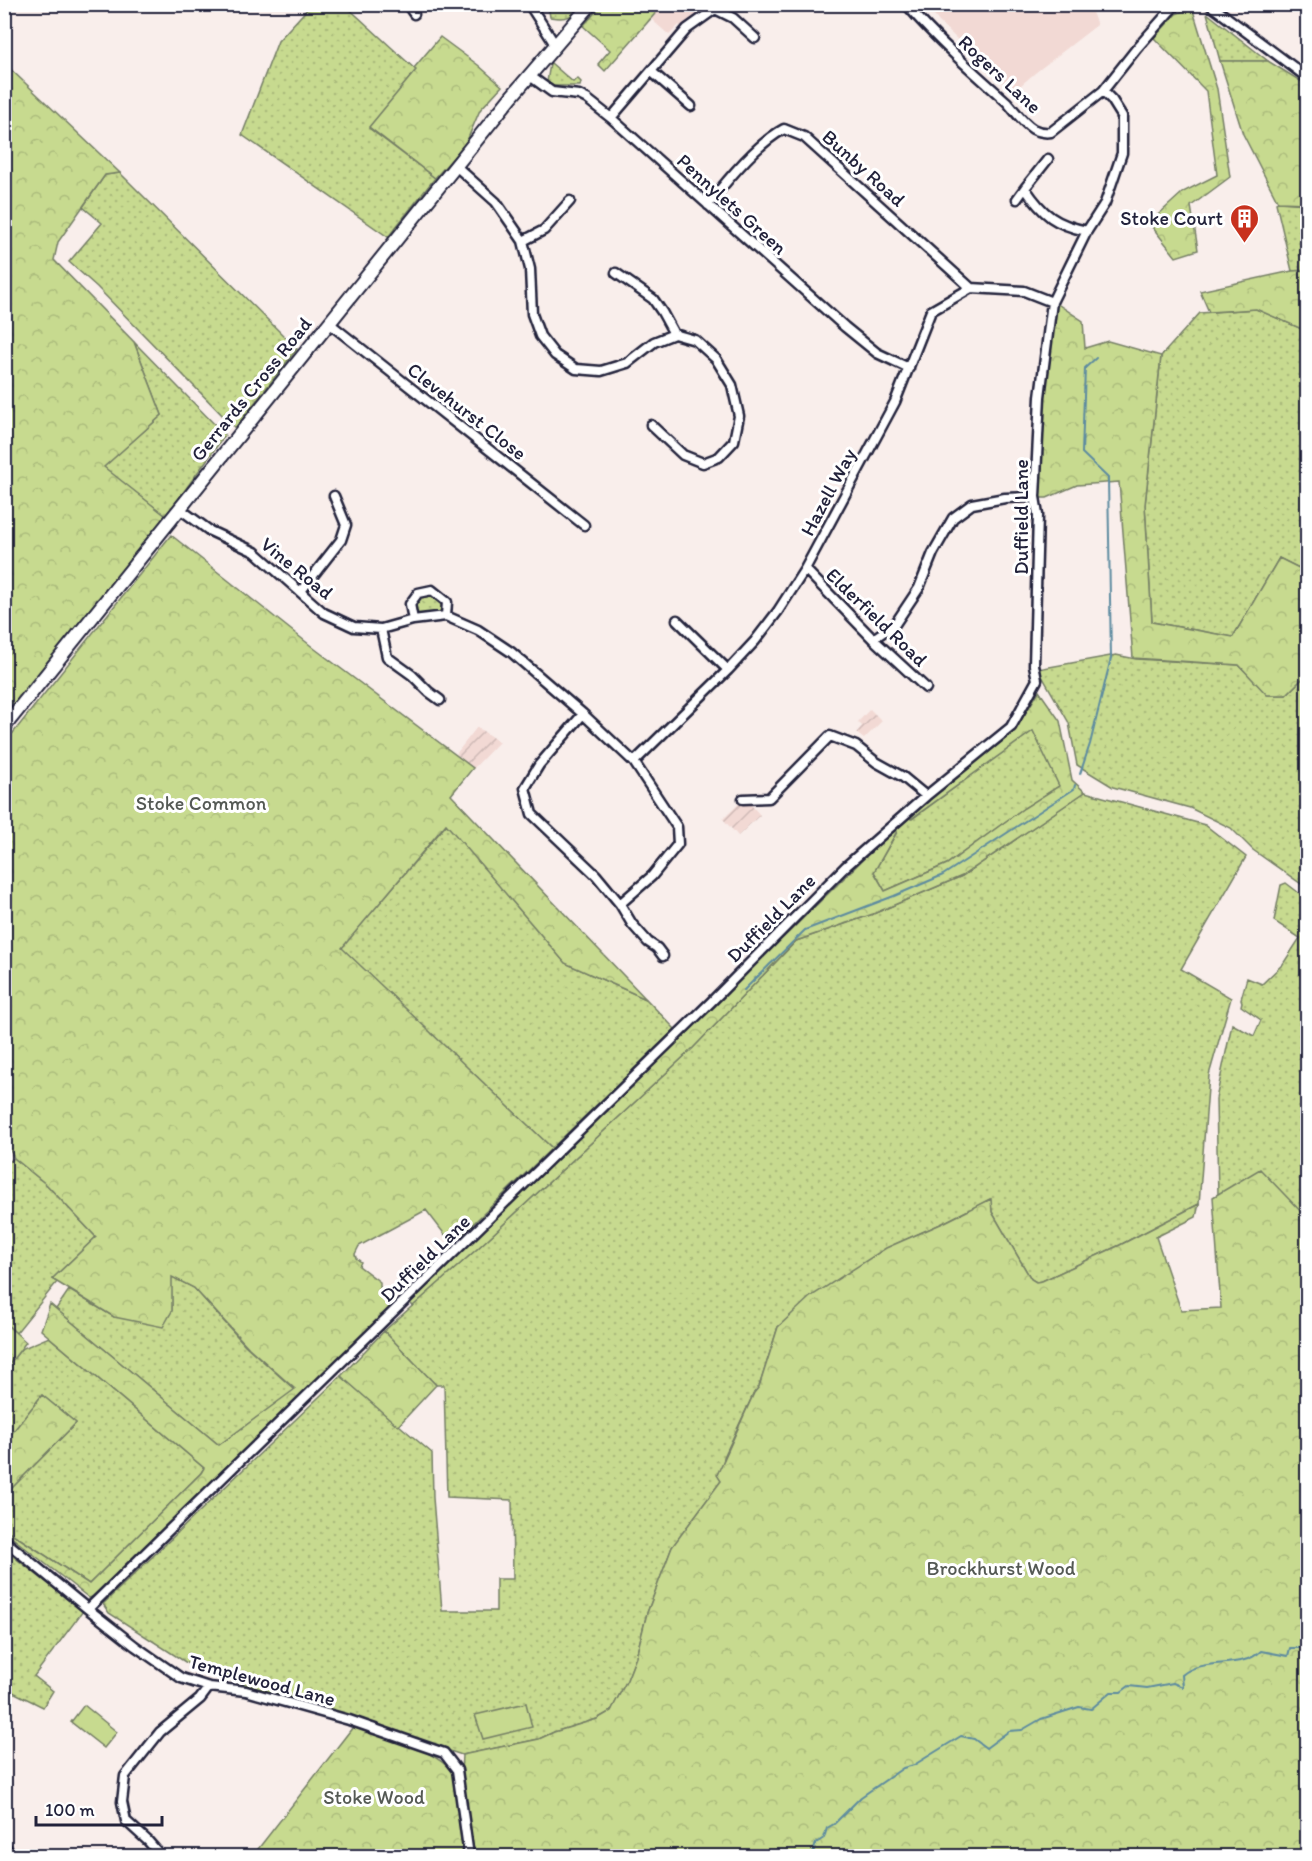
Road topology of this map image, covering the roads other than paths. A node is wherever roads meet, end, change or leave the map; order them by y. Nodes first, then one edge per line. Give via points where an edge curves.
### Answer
1 (407, 4) edge
2 (529, 4) edge
3 (591, 4) edge
4 (906, 4) edge
5 (1176, 4) edge
6 (1209, 4) edge
7 (414, 14) dead end
8 (755, 39) dead end
9 (556, 46) junction
10 (652, 72) junction
11 (530, 76) junction
12 (1308, 78) edge
13 (1103, 91) junction
14 (691, 106) dead end
15 (611, 118) junction
16 (1048, 159) dead end
17 (456, 167) junction
18 (1025, 188) junction
19 (1017, 199) dead end
20 (570, 201) dead end
21 (708, 206) junction
22 (1087, 231) junction
23 (523, 241) junction
24 (616, 273) dead end
25 (971, 288) junction
26 (1052, 302) junction
27 (329, 323) junction
28 (674, 334) junction
29 (909, 368) junction
30 (651, 425) dead end
31 (334, 496) dead end
32 (1035, 497) junction
33 (180, 509) junction
34 (584, 525) dead end
35 (805, 569) junction
36 (301, 591) junction
37 (446, 616) junction
38 (677, 620) dead end
39 (413, 621) junction
40 (381, 629) junction
41 (873, 639) junction
42 (728, 670) junction
43 (926, 688) dead end
44 (440, 700) dead end
45 (583, 714) junction
46 (4, 727) edge
47 (634, 762) junction
48 (926, 796) junction
49 (743, 799) dead end
50 (620, 904) junction
51 (663, 956) dead end
52 (4, 1540) edge
53 (88, 1609) junction
54 (209, 1687) junction
55 (4, 1844) edge
56 (11, 1857) edge
57 (161, 1857) edge
58 (468, 1857) edge

1 - 7 street
2 - 9 street
3 - 9 main road, Gerrards Cross Road
4 - 13 street, Rogers Lane via 1035,129 1051,132
5 - 13 street, Rogers Lane
6 - 12 street
8 - 10 street via 733,18 715,9 687,29
9 - 11 main road, Gerrards Cross Road
10 - 14 street
10 - 15 street
11 - 15 street, Pennylets Green via 552,92 587,99
11 - 17 main road, Gerrards Cross Road
13 - 22 street, Duffield Lane via 1122,116 1122,153 1105,203
15 - 21 street, Pennylets Green
16 - 18 street
17 - 23 street via 496,202
17 - 27 main road, Gerrards Cross Road
18 - 19 street
18 - 22 street via 1053,220
20 - 23 street via 544,230
21 - 25 street, Bunby Road via 769,137 784,129 804,137
21 - 29 street, Pennylets Green via 877,353
22 - 26 street, Duffield Lane
23 - 28 street via 530,269 532,314 540,336 555,355 576,369 602,371 627,363 654,342
24 - 28 street via 653,299
25 - 26 street via 1024,291
25 - 29 street, Hazell Way via 931,311
26 - 32 street, Duffield Lane via 1040,397
27 - 33 main road, Gerrards Cross Road
27 - 34 street, Clevehurst Close
28 - 30 street via 695,340 709,352 732,385 739,416 734,441 719,457 703,463 683,455
29 - 35 street, Hazell Way via 895,402
31 - 36 street via 346,525 341,540
32 - 41 street via 972,504 953,518 919,588 895,624
32 - 48 street, Duffield Lane via 1037,680 1011,727
33 - 36 street, Vine Road via 210,531 255,552
33 - 46 main road, Gerrards Cross Road
35 - 41 street, Elderfield Road
35 - 42 street, Hazell Way via 778,611
36 - 40 street, Vine Road via 324,613 354,627
37 - 39 street, Vine Road
37 - 39 street via 447,602 432,590 418,593 410,604
37 - 45 street via 478,630 511,652
38 - 42 street
39 - 40 street, Vine Road
40 - 44 street via 387,657
41 - 43 street, Elderfield Road
42 - 47 street, Hazell Way
45 - 47 street
45 - 50 street via 539,765 525,788 532,814 596,874
47 - 50 street via 677,827 678,844 652,876
48 - 49 street via 856,746 830,736 769,798
48 - 53 street, Duffield Lane via 844,867 703,1010
50 - 51 street via 632,924
52 - 53 street, Templewood Lane
53 - 54 street, Templewood Lane via 181,1678
54 - 57 street via 160,1732 125,1776 122,1802 126,1821
54 - 58 street, Templewood Lane via 246,1691 349,1720 444,1754 457,1770
55 - 56 street

